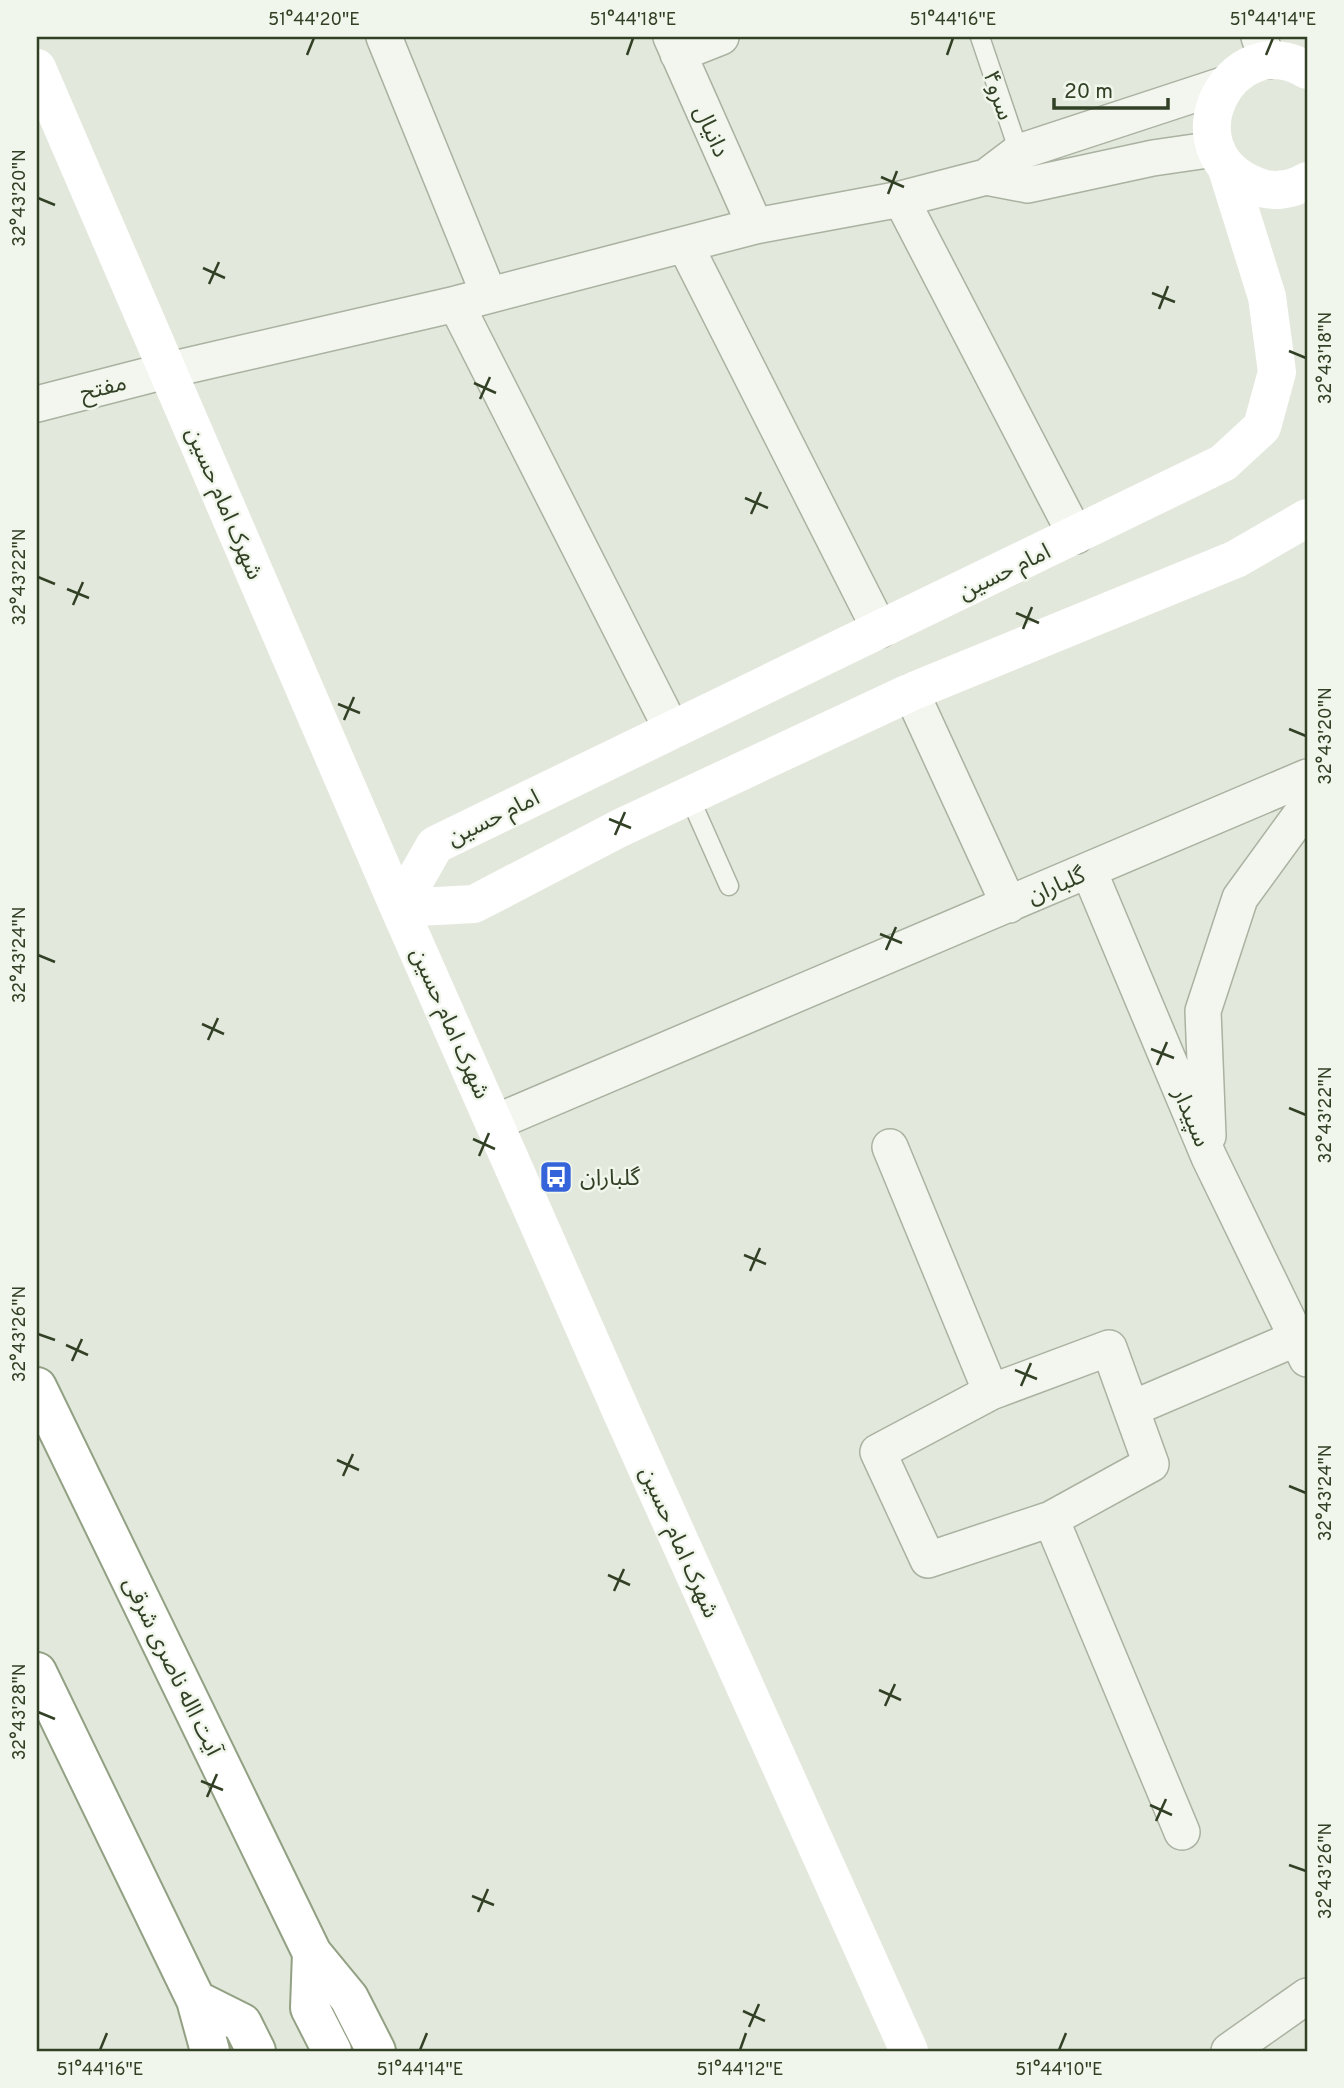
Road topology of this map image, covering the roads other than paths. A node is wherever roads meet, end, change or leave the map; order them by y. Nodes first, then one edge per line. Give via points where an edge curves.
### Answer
1 (384, 37) edge
2 (721, 37) edge
3 (980, 37) edge
4 (1307, 39) edge
5 (674, 46) edge
6 (1264, 49) edge
7 (37, 68) edge
8 (1307, 70) edge
9 (1226, 84) junction
10 (1019, 152) junction
11 (1221, 159) junction
12 (986, 177) junction
13 (1307, 181) edge
14 (901, 199) junction
15 (755, 226) junction
16 (685, 246) junction
17 (489, 295) junction
18 (456, 304) junction
19 (169, 370) junction
20 (37, 404) edge
21 (1307, 518) edge
22 (1076, 536) junction
23 (880, 630) junction
24 (911, 692) junction
25 (672, 730) junction
26 (1307, 777) edge
27 (689, 796) junction
28 (1307, 806) edge
29 (1089, 871) junction
30 (730, 886) dead end
31 (1009, 905) junction
32 (399, 908) junction
33 (495, 1122) junction
34 (890, 1147) dead end
35 (1209, 1157) junction
36 (1302, 1348) edge
37 (37, 1387) edge
38 (991, 1392) junction
39 (1130, 1409) junction
40 (1051, 1519) junction
41 (37, 1672) edge
42 (1182, 1832) dead end
43 (312, 1953) junction
44 (1307, 1996) edge
45 (196, 2000) junction
46 (210, 2051) edge
47 (256, 2051) edge
48 (332, 2051) edge
49 (376, 2051) edge
50 (909, 2051) edge
51 (1229, 2051) edge

1 - 17 street
2 - 5 street
3 - 10 lane, سرو۴
4 - 6 main road
5 - 15 street, دانیال
6 - 8 main road
6 - 9 main road via 1253,65
7 - 19 main road, شهرک امام حسین
9 - 10 street
9 - 11 main road, امام حسین via 1212,115 1211,132
10 - 12 street
11 - 12 street via 1153,158 1028,185
11 - 13 main road via 1243,181 1261,188 1281,190
11 - 22 main road, امام حسین via 1268,297 1277,372 1262,427 1223,463
12 - 14 street, مفتح
14 - 15 street, مفتح
14 - 22 street
15 - 16 street, مفتح
16 - 17 street, مفتح
16 - 23 street
17 - 18 street, مفتح
18 - 19 street, مفتح
18 - 25 street
19 - 20 street, مفتح
19 - 32 main road, شهرک امام حسین
21 - 24 main road via 1236,559
22 - 23 main road, امام حسین
23 - 25 main road, امام حسین
24 - 27 main road
24 - 31 street
25 - 32 main road, امام حسین via 435,845
26 - 29 street, گلباران
27 - 30 lane
27 - 32 main road via 474,904
28 - 35 street via 1240,898 1203,1011
29 - 31 street, گلباران
29 - 35 street, سپیدار
31 - 33 street, گلباران
32 - 33 main road, شهرک امام حسین
33 - 50 main road, شهرک امام حسین
34 - 38 street
35 - 36 street, سپیدار
36 - 39 street
37 - 43 main road, آیت االه ناصری شرقی
38 - 39 street via 1109,1348
38 - 40 street via 878,1452 928,1560
39 - 40 street via 1151,1464
40 - 42 street
41 - 45 main road
43 - 48 main road via 310,2008
43 - 49 main road, آیت االه ناصری شرقی via 349,1998
44 - 51 street
45 - 46 main road
45 - 47 main road via 242,2023

